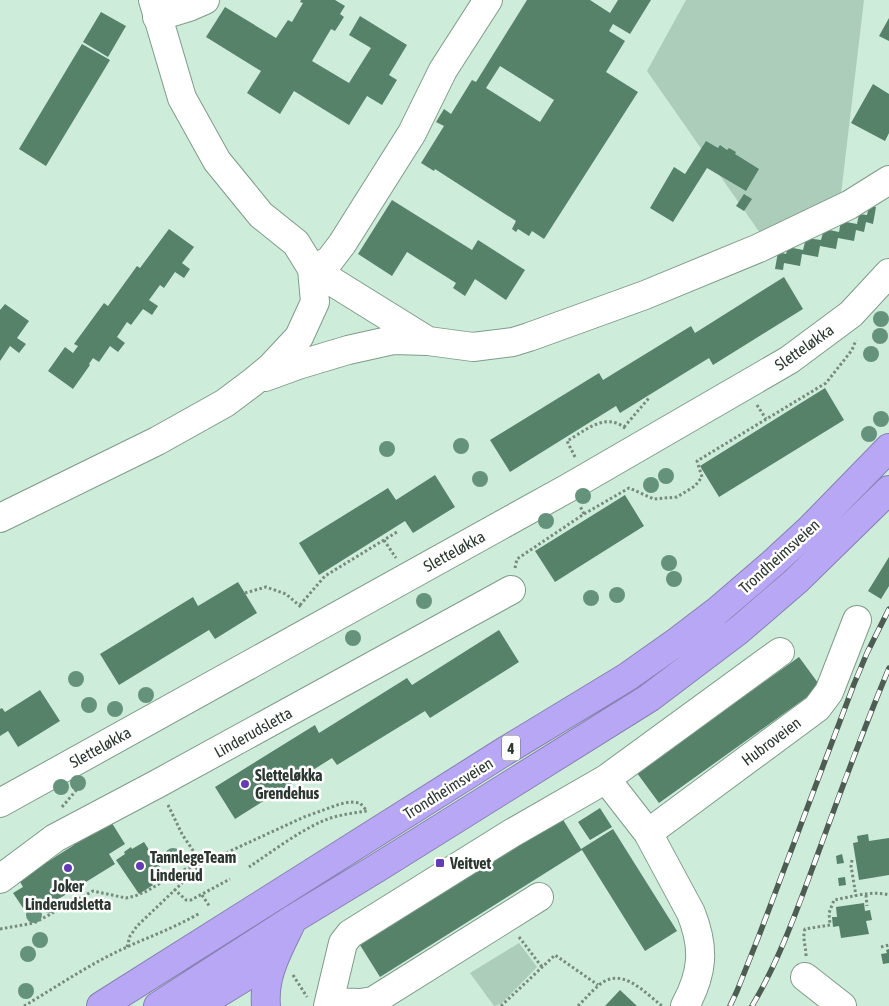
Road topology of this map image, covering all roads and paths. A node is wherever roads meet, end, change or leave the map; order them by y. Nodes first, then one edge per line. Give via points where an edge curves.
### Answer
1 (204, 0) edge
2 (488, 0) edge
3 (155, 8) edge
4 (889, 180) edge
5 (312, 269) junction
6 (889, 273) edge
7 (851, 314) junction
8 (428, 340) junction
9 (253, 382) junction
10 (649, 398) dead end
11 (632, 437) junction
12 (889, 448) edge
13 (577, 460) dead end
14 (568, 488) junction
15 (889, 490) edge
16 (584, 514) junction
17 (0, 518) edge
18 (397, 532) dead end
19 (384, 540) junction
20 (397, 560) dead end
21 (511, 590) joint
22 (244, 593) dead end
23 (300, 605) junction
24 (857, 620) dead end
25 (316, 628) junction
26 (780, 652) dead end
27 (606, 779) junction
28 (157, 784) junction
29 (0, 803) edge
30 (367, 811) junction
31 (358, 816) dead end
32 (648, 833) junction
33 (852, 860) dead end
34 (202, 864) junction
35 (249, 867) dead end
36 (0, 878) edge
37 (230, 879) dead end
38 (174, 890) junction
39 (202, 894) junction
40 (866, 895) junction
41 (889, 895) edge
42 (856, 896) junction
43 (539, 897) dead end
44 (218, 902) dead end
45 (866, 906) dead end
46 (203, 912) dead end
47 (293, 919) junction
48 (506, 919) junction
49 (0, 928) edge
50 (889, 945) edge
51 (127, 947) junction
52 (881, 947) dead end
53 (103, 959) junction
54 (106, 964) dead end
55 (282, 965) junction
56 (542, 967) junction
57 (805, 977) joint
58 (598, 985) junction
59 (322, 1002) edge
60 (24, 1006) edge
61 (101, 1006) edge
62 (158, 1006) edge
63 (197, 1006) edge
64 (266, 1006) edge
65 (501, 1006) edge
66 (578, 1006) edge
67 (662, 1006) edge
68 (685, 1006) edge
69 (842, 1006) edge

1 - 3 street via 189,7
2 - 5 street via 443,70 412,133 342,244 329,261
3 - 5 street via 182,98 217,161 261,215 296,243
4 - 8 street via 849,206 759,248 645,295 529,337 473,347
5 - 8 street
5 - 9 street via 315,302 299,337 271,368
6 - 7 street, Sletteløkka
7 - 11 street, Sletteløkka via 789,360
7 - 16 path via 858,322 860,332 852,350 826,383 697,461 702,477 696,486 677,496 654,499 629,488
8 - 9 street via 393,340 348,350
9 - 17 street via 225,403 157,441
10 - 11 path
11 - 13 path via 608,420 598,423 567,442
11 - 14 street, Sletteløkka
12 - 61 highway, Trondheimsveien / 4 via 773,563 678,641 627,677
14 - 16 path
14 - 25 street, Sletteløkka
15 - 47 highway, Trondheimsveien / 4 via 796,582 649,698
16 - 21 path via 517,559
18 - 19 path
19 - 20 path
19 - 23 path via 325,576
21 - 28 street, Linderudsletta
22 - 23 path via 266,587 286,594
23 - 25 path
24 - 32 street, Hubroveien via 829,692 817,708
25 - 29 street, Sletteløkka
26 - 27 street
27 - 32 street
27 - 59 street via 350,934 343,943
28 - 34 path via 182,834
28 - 36 street, Linderudsletta via 55,838
30 - 31 path
30 - 34 path via 360,803 340,804
30 - 35 path via 319,823
32 - 68 street via 691,913 700,940 698,974
33 - 42 path
34 - 38 path
34 - 49 path via 183,870 135,896 126,898 93,891 34,923
37 - 39 path
38 - 39 path via 186,900
38 - 51 path via 137,926
39 - 44 path via 210,908
40 - 41 path
40 - 42 path
40 - 45 path
42 - 57 path via 834,900 829,913 830,925 805,930
43 - 48 street
46 - 51 path
47 - 55 highway
47 - 62 highway, Trondheimsveien / 4
48 - 56 path
48 - 59 street via 373,1000
50 - 52 path
51 - 53 path
53 - 54 path
53 - 60 path
55 - 59 path
55 - 63 highway
55 - 64 highway via 266,985
56 - 58 path via 555,955
56 - 65 path
57 - 69 street
58 - 66 path
58 - 67 path via 614,978 623,979

